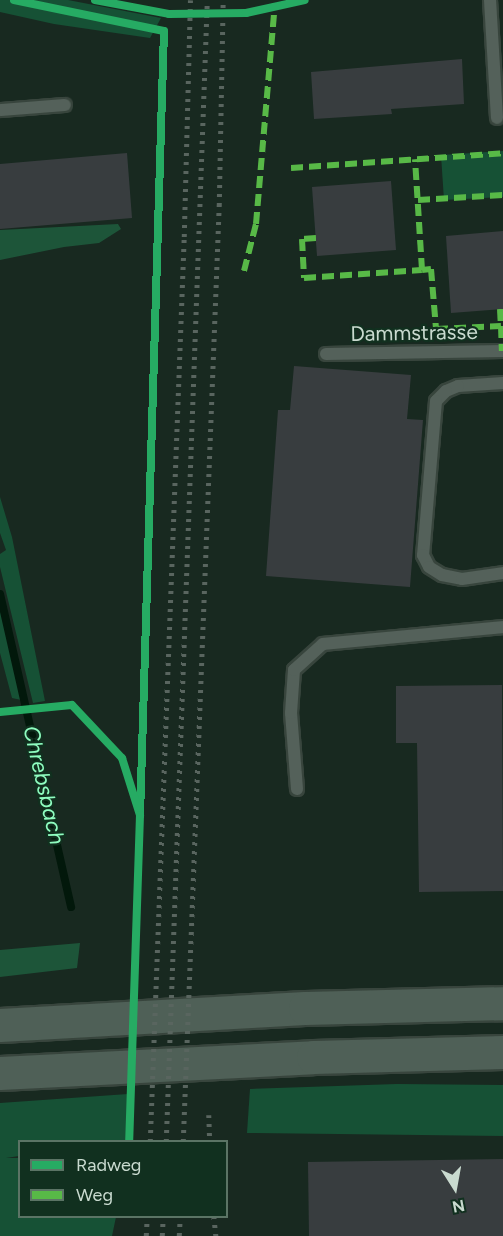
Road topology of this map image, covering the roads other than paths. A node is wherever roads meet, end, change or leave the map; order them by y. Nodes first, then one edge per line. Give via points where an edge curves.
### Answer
1 (490, 0) edge
2 (65, 105) dead end
3 (0, 110) edge
4 (497, 118) dead end
5 (503, 351) edge
6 (326, 354) dead end
7 (503, 383) edge
8 (503, 573) edge
9 (503, 627) edge
10 (297, 789) dead end
11 (503, 1003) edge
12 (0, 1025) edge
13 (503, 1052) edge
14 (0, 1073) edge

1 - 4 lane
2 - 3 lane
5 - 6 lane, Dammstrasse
7 - 8 lane via 458,386 436,401 423,555 429,567 442,575 462,579
9 - 10 lane via 323,644 294,670 291,713
11 - 12 highway via 305,1008
13 - 14 highway

